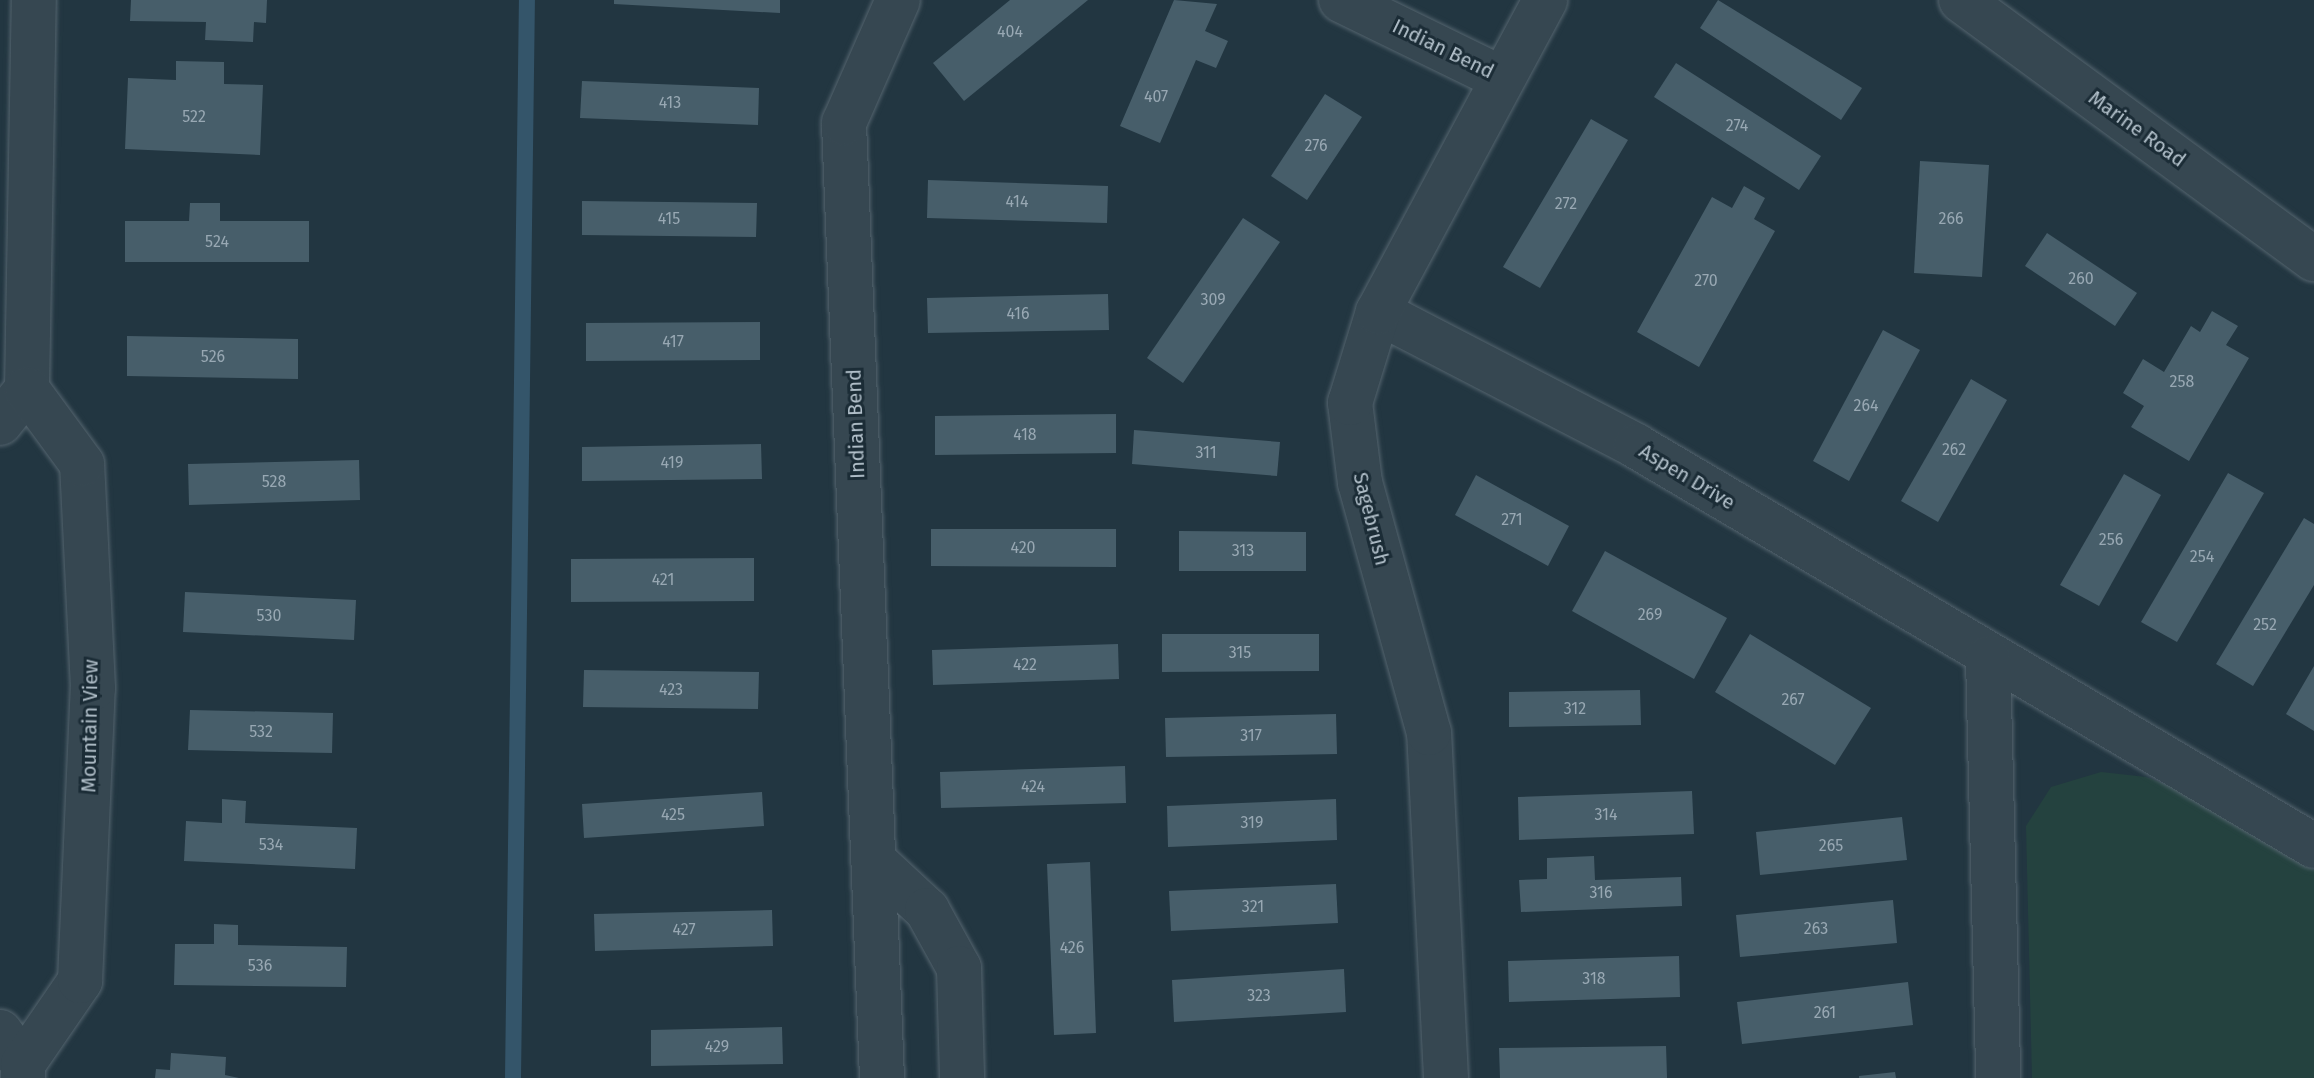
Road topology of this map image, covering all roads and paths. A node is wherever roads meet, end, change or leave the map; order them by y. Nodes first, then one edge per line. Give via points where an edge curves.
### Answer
1 (34, 0) edge
2 (898, 0) edge
3 (1341, 0) edge
4 (1545, 0) edge
5 (1961, 0) edge
6 (1501, 78) junction
7 (2314, 259) edge
8 (1378, 312) junction
9 (27, 389) junction
10 (0, 423) edge
11 (1988, 658) junction
12 (2314, 846) edge
13 (873, 860) junction
14 (15, 1058) edge
15 (882, 1078) edge
16 (962, 1078) edge
17 (1446, 1078) edge
18 (1998, 1078) edge

1 - 9 street
2 - 13 street, Indian Bend via 844,123
3 - 6 street, Indian Bend
4 - 6 street, Sagebrush
5 - 7 street, Marine Road
6 - 8 street, Sagebrush
8 - 11 street, Aspen Drive via 1636,446
8 - 17 street, Sagebrush via 1350,403 1360,483 1429,733
9 - 10 street
9 - 14 street, Mountain View via 82,464 93,688 80,981
11 - 12 street, Aspen Drive
11 - 18 street
13 - 15 street, Indian Bend
13 - 16 street via 927,910 959,968

